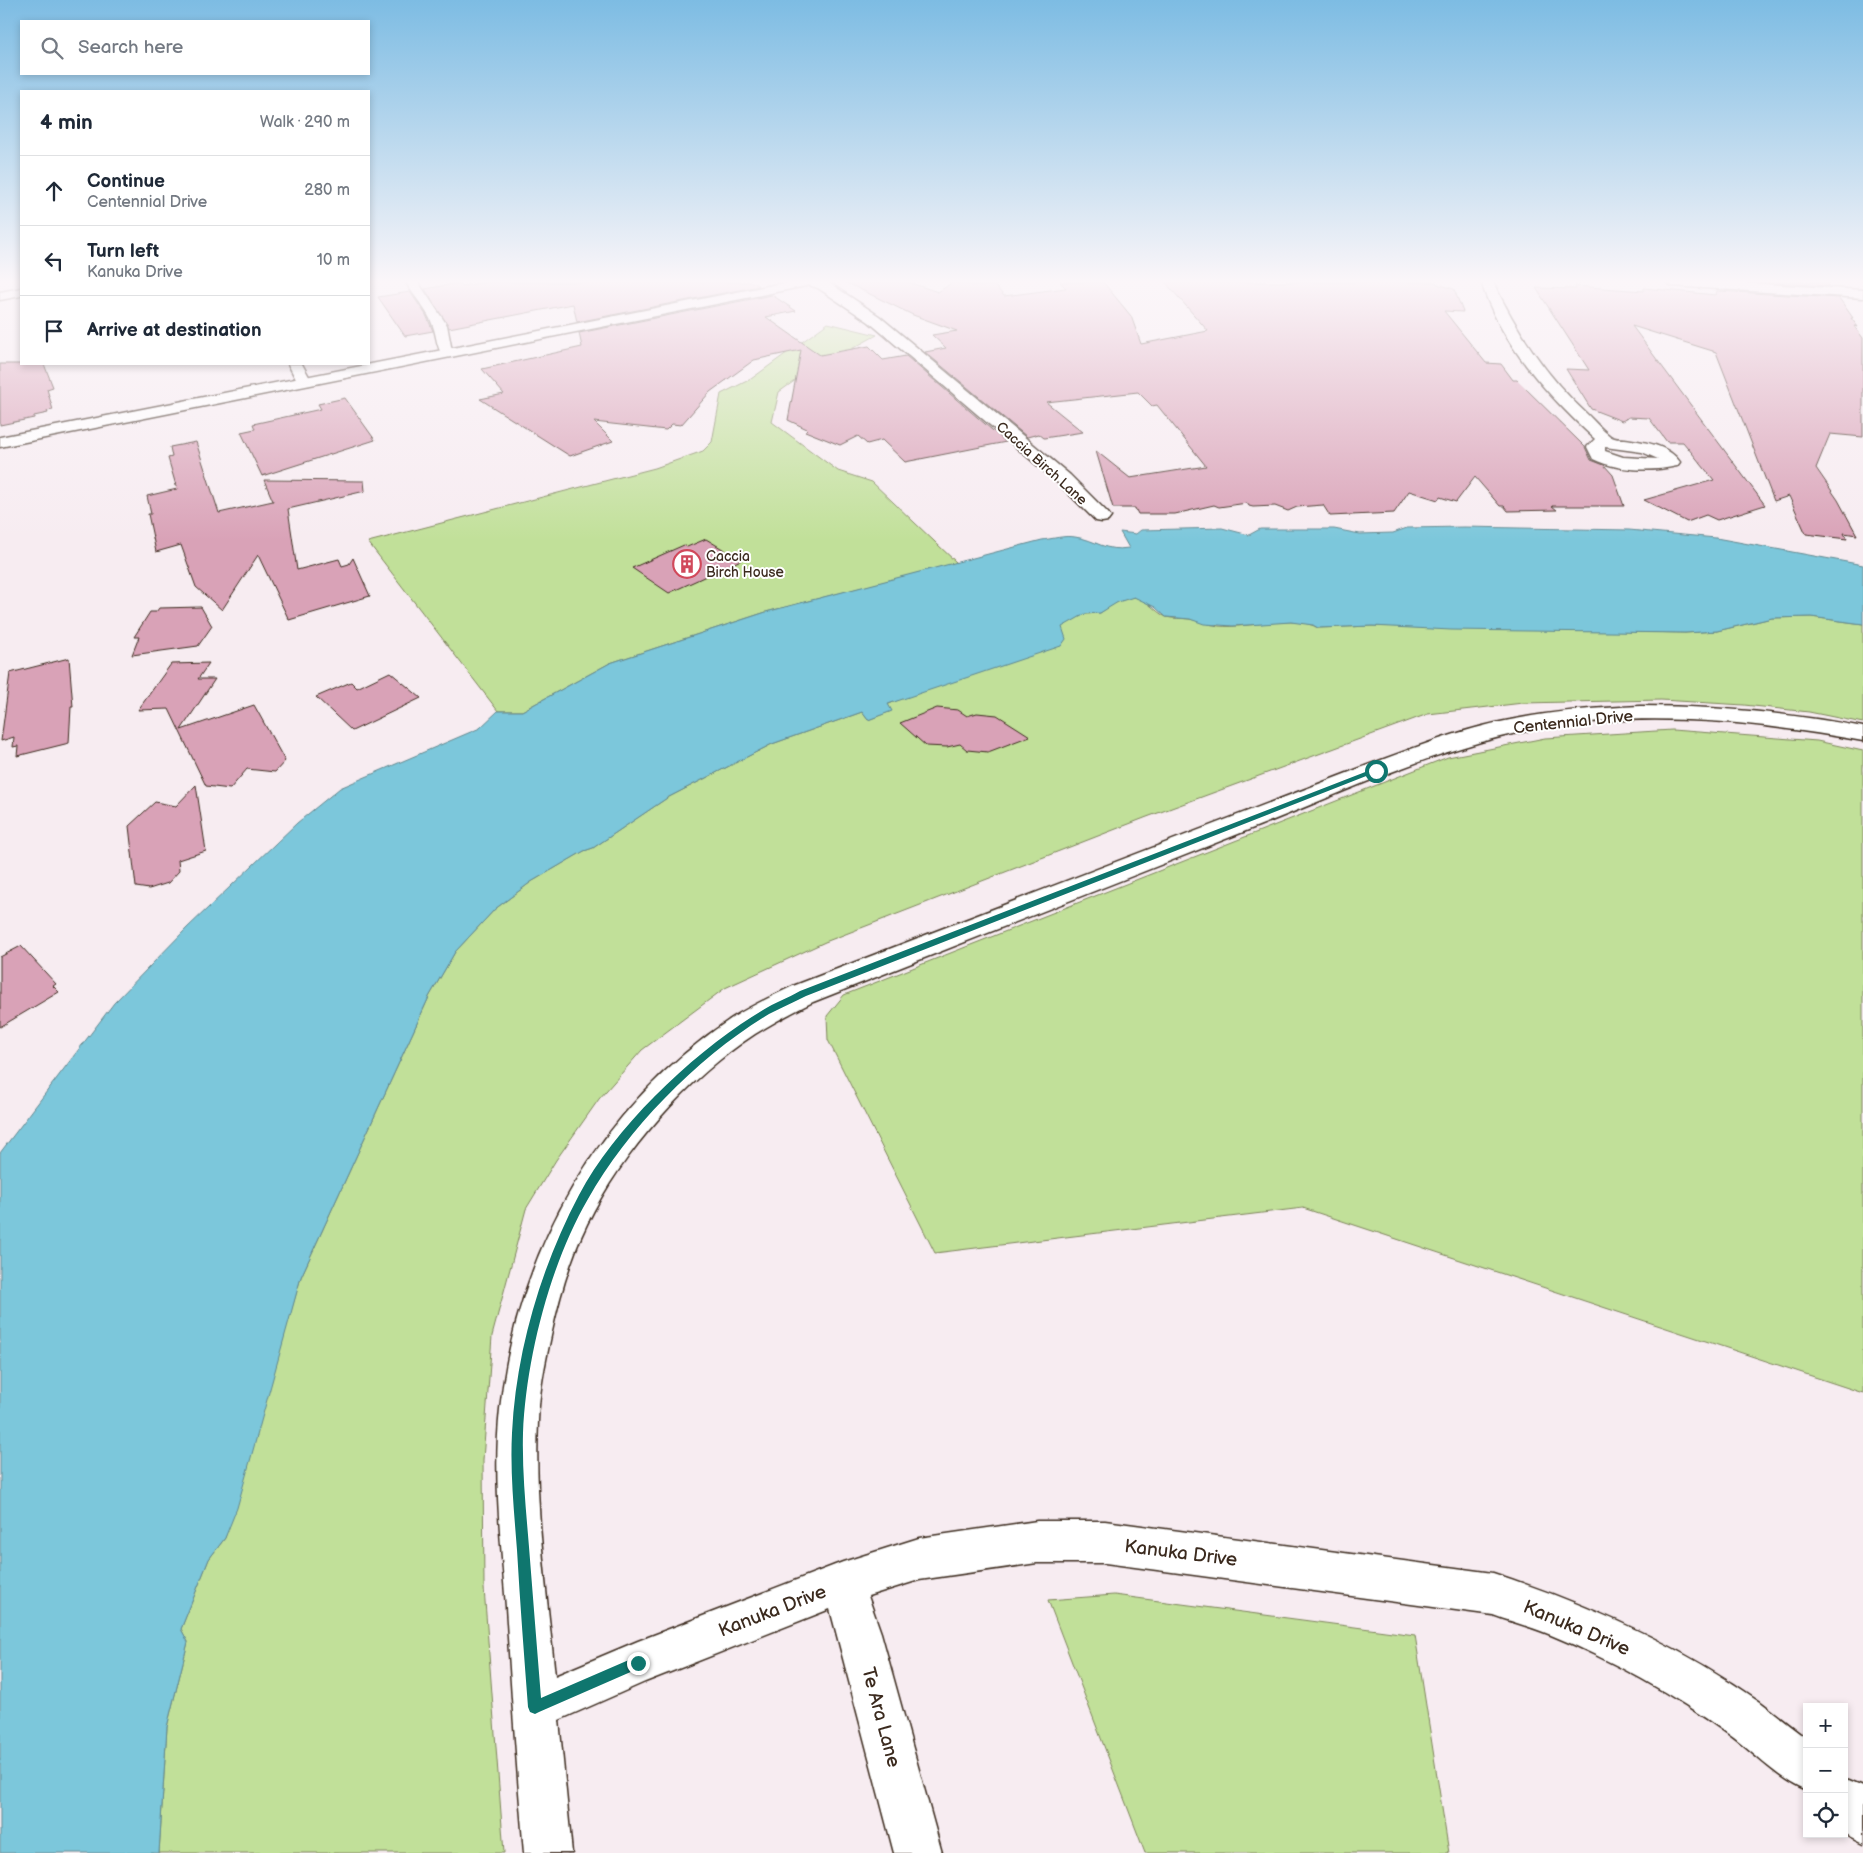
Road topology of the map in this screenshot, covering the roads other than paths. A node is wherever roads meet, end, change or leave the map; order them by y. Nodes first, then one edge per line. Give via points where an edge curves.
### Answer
1 (297, 368) edge
2 (371, 368) edge
3 (933, 368) edge
4 (1537, 368) edge
5 (304, 382) junction
6 (0, 442) edge
7 (1607, 442) dead end
8 (1102, 517) dead end
9 (1863, 734) edge
10 (843, 1583) junction
11 (535, 1707) junction
12 (1803, 1765) edge
13 (1848, 1806) edge
14 (1863, 1820) edge
15 (548, 1853) edge
16 (918, 1853) edge

1 - 5 street
2 - 5 street
3 - 8 street, Caccia Birch Lane via 1064,479
4 - 7 street via 1552,388
5 - 6 street
9 - 11 street, Centennial Drive via 1781,720 1620,714 1559,719 1469,737 857,972 767,1012 728,1038 648,1110 613,1152 584,1196 558,1251 538,1312 524,1374 518,1433 518,1494
10 - 11 street, Kanuka Drive
10 - 12 street, Kanuka Drive via 919,1559 1037,1542 1105,1542 1493,1594 1553,1614 1604,1636 1672,1672 1743,1717
10 - 16 street, Te Ara Lane
11 - 15 street, Centennial Drive
13 - 14 street

